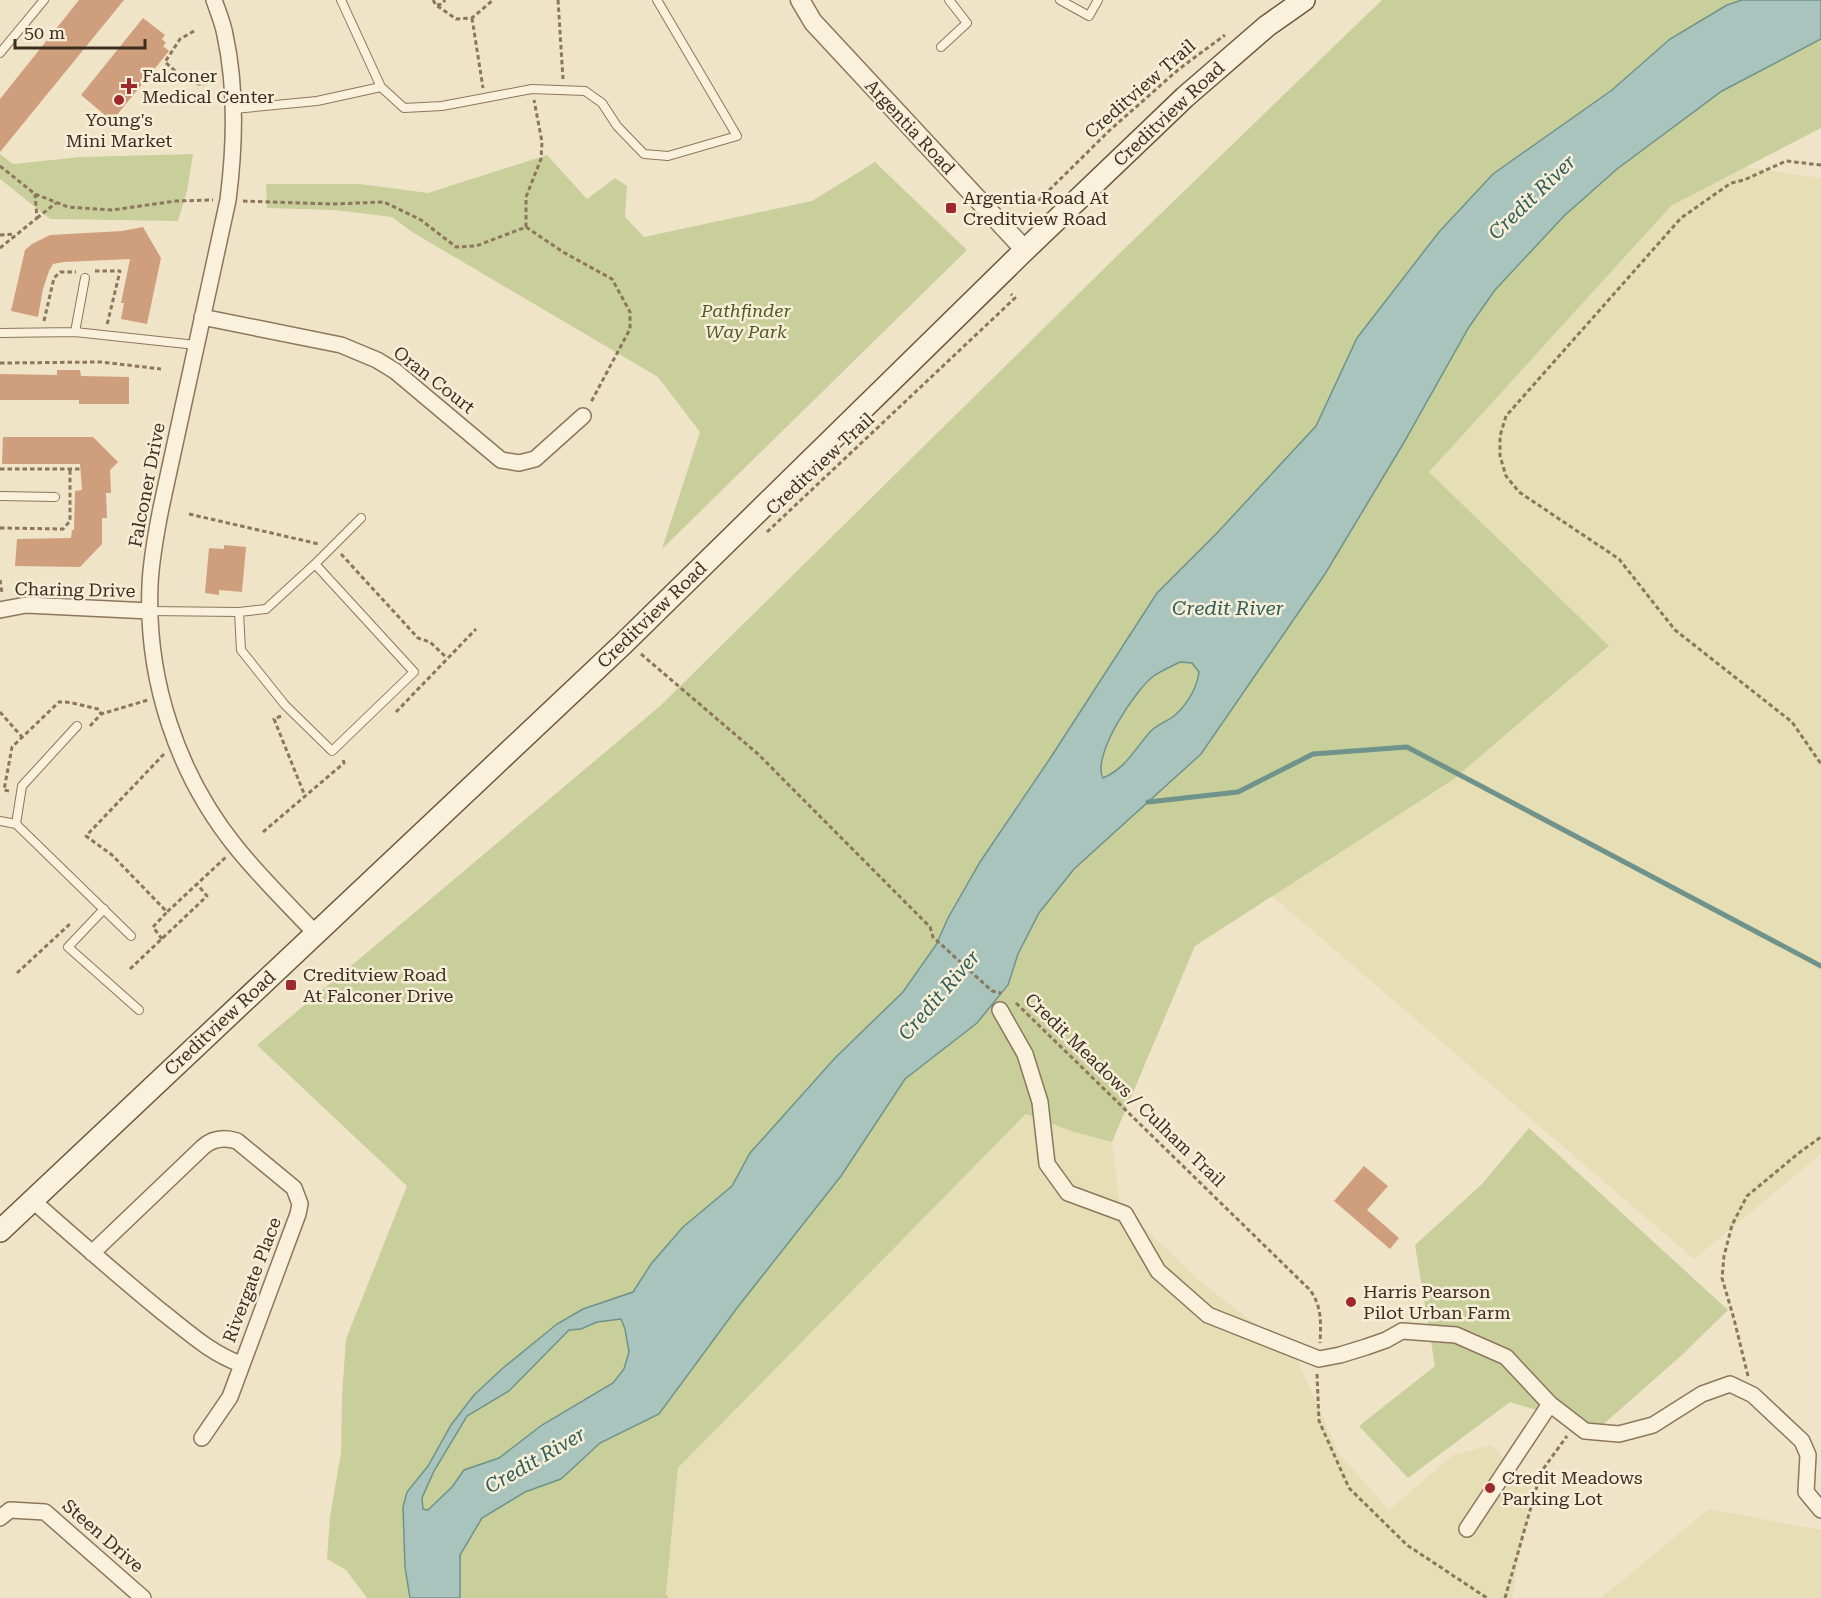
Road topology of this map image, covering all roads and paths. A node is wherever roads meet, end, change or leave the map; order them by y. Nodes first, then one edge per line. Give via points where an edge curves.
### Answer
1 (44, 0) edge
2 (214, 0) edge
3 (341, 0) edge
4 (433, 0) edge
5 (445, 0) edge
6 (493, 0) edge
7 (558, 0) edge
8 (657, 0) edge
9 (800, 0) edge
10 (949, 0) edge
11 (1060, 0) edge
12 (1098, 0) edge
13 (1304, 0) edge
14 (436, 5) junction
15 (472, 18) junction
16 (194, 31) dead end
17 (1226, 34) dead end
18 (941, 47) dead end
19 (0, 53) edge
20 (204, 85) dead end
21 (381, 87) junction
22 (532, 88) junction
23 (564, 90) junction
24 (485, 99) junction
25 (234, 109) junction
26 (1821, 165) edge
27 (0, 166) edge
28 (35, 194) junction
29 (228, 200) junction
30 (56, 203) junction
31 (1033, 206) dead end
32 (37, 218) junction
33 (526, 226) junction
34 (17, 234) junction
35 (0, 235) edge
36 (0, 248) edge
37 (1025, 250) junction
38 (86, 278) dead end
39 (1011, 294) dead end
40 (202, 317) junction
41 (0, 333) edge
42 (75, 333) junction
43 (196, 345) junction
44 (0, 363) edge
45 (161, 369) dead end
46 (584, 416) joint
47 (0, 469) edge
48 (70, 470) junction
49 (80, 470) dead end
50 (0, 496) edge
51 (55, 497) dead end
52 (189, 514) dead end
53 (361, 518) dead end
54 (0, 528) edge
55 (767, 532) dead end
56 (332, 547) junction
57 (315, 564) junction
58 (0, 610) edge
59 (150, 611) junction
60 (238, 612) junction
61 (476, 628) dead end
62 (639, 653) dead end
63 (447, 658) junction
64 (291, 711) junction
65 (0, 712) edge
66 (396, 712) dead end
67 (77, 726) dead end
68 (22, 737) dead end
69 (175, 741) junction
70 (338, 746) junction
71 (1821, 764) edge
72 (305, 796) junction
73 (0, 822) edge
74 (16, 824) junction
75 (263, 832) dead end
76 (236, 847) junction
77 (197, 884) junction
78 (95, 901) junction
79 (104, 909) junction
80 (167, 912) junction
81 (316, 934) junction
82 (131, 936) dead end
83 (162, 939) junction
84 (130, 969) dead end
85 (17, 973) dead end
86 (1008, 996) dead end
87 (1016, 1003) dead end
88 (139, 1010) dead end
89 (1000, 1010) dead end
90 (1821, 1137) edge
91 (32, 1200) junction
92 (0, 1231) edge
93 (92, 1253) junction
94 (1319, 1359) junction
95 (241, 1364) junction
96 (1753, 1395) junction
97 (1550, 1404) junction
98 (1576, 1424) junction
99 (202, 1438) dead end
100 (1815, 1457) edge
101 (1821, 1510) edge
102 (0, 1518) edge
103 (1467, 1529) dead end
104 (143, 1598) edge
105 (1487, 1598) edge
106 (1505, 1598) edge

1 - 19 lane
2 - 25 street, Falconer Drive via 225,33
3 - 21 lane
4 - 14 path
5 - 14 path
6 - 15 path
7 - 23 path
8 - 23 lane via 737,136 668,156 644,154 617,126 602,103 585,90
9 - 37 street, Argentia Road via 813,22
10 - 18 lane via 967,23
11 - 12 lane via 1089,16
13 - 37 main road, Creditview Road via 1267,26 1185,97
14 - 15 path via 456,19
15 - 24 path
16 - 20 path via 180,39 165,62 188,82
17 - 31 path, Creditview Trail via 1179,69 1110,130
21 - 24 lane via 404,108
21 - 25 lane via 317,101
22 - 23 lane
22 - 24 lane
22 - 33 path via 542,142 541,159 526,196
25 - 29 street, Falconer Drive
26 - 71 path via 1785,161 1731,183 1681,218 1506,416 1500,456 1506,476 1519,492 1619,559 1675,630 1792,723
27 - 28 path
28 - 30 path
28 - 32 path
29 - 30 path via 176,201 112,210
29 - 33 path via 384,202 421,220 456,247 476,246
29 - 40 street, Falconer Drive
30 - 32 path
32 - 34 path
33 - 46 path via 612,279 630,312 630,329
34 - 35 path
34 - 36 path
37 - 81 main road, Creditview Road via 622,645
38 - 42 lane
39 - 55 path, Creditview Trail via 1015,298
40 - 43 street, Falconer Drive
40 - 46 street, Oran Court via 341,345 377,360 501,460 519,463 535,459
41 - 42 lane
42 - 43 lane
43 - 59 street, Falconer Drive via 155,541
44 - 45 path via 101,362
47 - 48 path
48 - 49 path
48 - 54 path via 70,521 63,529
50 - 51 lane
52 - 56 path
53 - 56 lane
56 - 57 lane
56 - 63 path via 418,638 430,642
57 - 60 lane via 266,609
57 - 70 lane via 414,672
58 - 59 street, Charing Drive via 26,605
59 - 60 lane
59 - 69 street, Falconer Drive via 153,658
60 - 64 lane via 241,650
61 - 63 path
62 - 86 path, Credit Meadows / Culham Trail via 758,754 930,927 933,937 992,991
63 - 66 path
64 - 70 lane via 332,751
64 - 72 path via 274,719
65 - 68 path
67 - 74 lane via 22,786
69 - 76 street, Falconer Drive via 189,773
69 - 80 path via 86,836 112,855
70 - 72 path via 344,763
72 - 75 path
73 - 74 lane
74 - 78 lane
76 - 77 path
76 - 81 street, Falconer Drive
77 - 80 path
77 - 83 path via 207,896
78 - 79 lane
78 - 85 path
79 - 82 lane
79 - 88 lane via 68,947
80 - 83 path via 153,927
81 - 91 main road, Creditview Road
83 - 84 path
87 - 94 path, Credit Meadows / Culham Trail via 1310,1290 1318,1301
89 - 94 street via 1025,1054 1040,1102 1047,1164 1068,1193 1125,1214 1158,1271 1208,1315
90 - 96 path via 1747,1196 1732,1225 1722,1278
91 - 92 main road, Creditview Road
91 - 93 street, Rivergate Place
93 - 95 street, Rivergate Place via 206,1346
93 - 95 street, Rivergate Place via 208,1142 231,1139 244,1146 294,1188 300,1208
94 - 97 street via 1366,1347 1402,1331 1456,1335 1506,1357
94 - 105 path, Credit Meadows / Culham Trail via 1319,1421 1349,1488 1407,1545
95 - 99 street, Rivergate Place via 230,1397
96 - 98 street via 1730,1384 1702,1394 1653,1425 1619,1434 1585,1431
96 - 100 street
97 - 98 street
97 - 103 street
98 - 106 path via 1541,1472
100 - 101 street via 1806,1492
102 - 104 street, Steen Drive via 10,1510 45,1512

